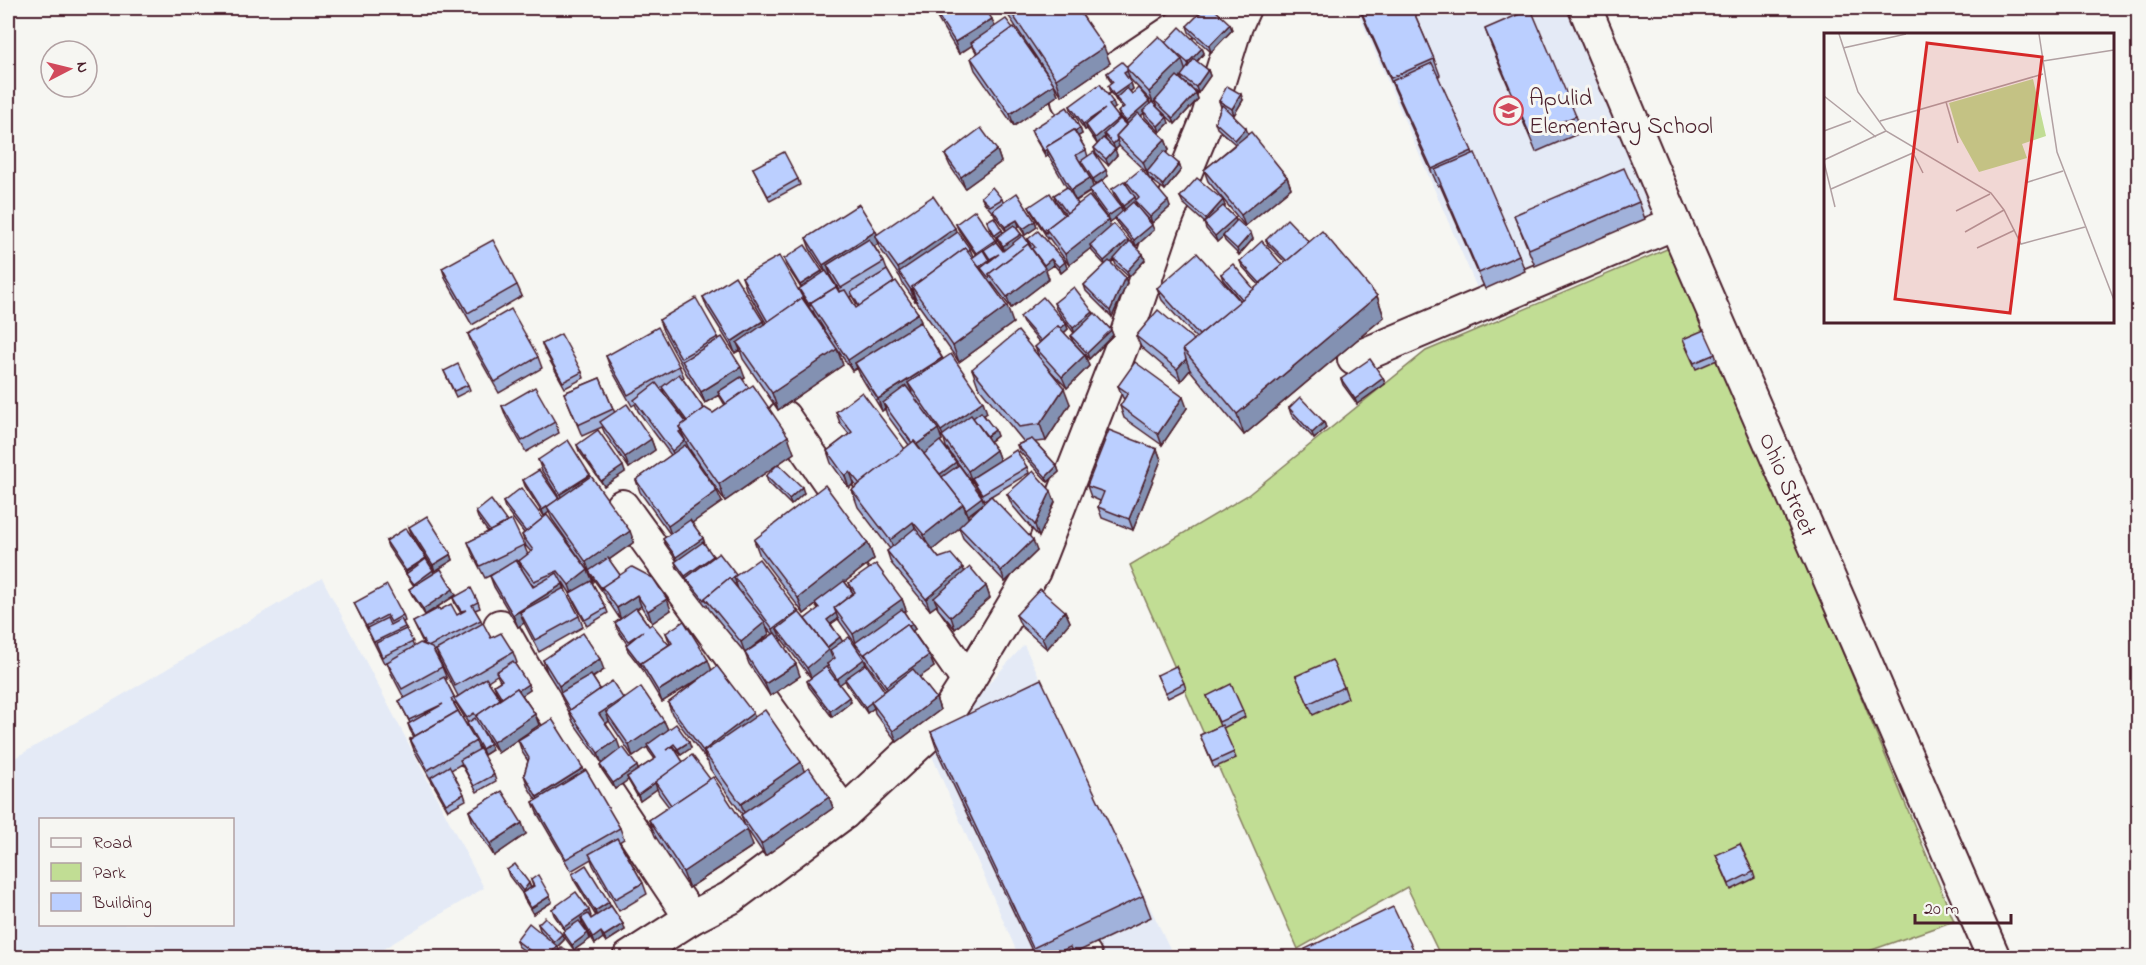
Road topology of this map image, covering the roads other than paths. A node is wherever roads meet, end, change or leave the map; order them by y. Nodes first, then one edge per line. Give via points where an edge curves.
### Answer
1 (1585, 8) edge
2 (1230, 12) edge
3 (1068, 101) dead end
4 (1675, 223) junction
5 (1354, 359) dead end
6 (784, 417) dead end
7 (621, 506) dead end
8 (500, 626) dead end
9 (968, 681) junction
10 (844, 813) junction
11 (692, 918) junction
12 (629, 957) edge
13 (1994, 957) edge

1 - 4 street, Ohio Street
2 - 3 street via 1183,24
2 - 9 street via 1207,120 1163,227 1128,333 1034,571
4 - 5 street
4 - 13 street, Ohio Street
6 - 9 street
7 - 10 street
8 - 11 street via 524,668
9 - 10 street via 940,723
10 - 11 street via 730,898
11 - 12 street

